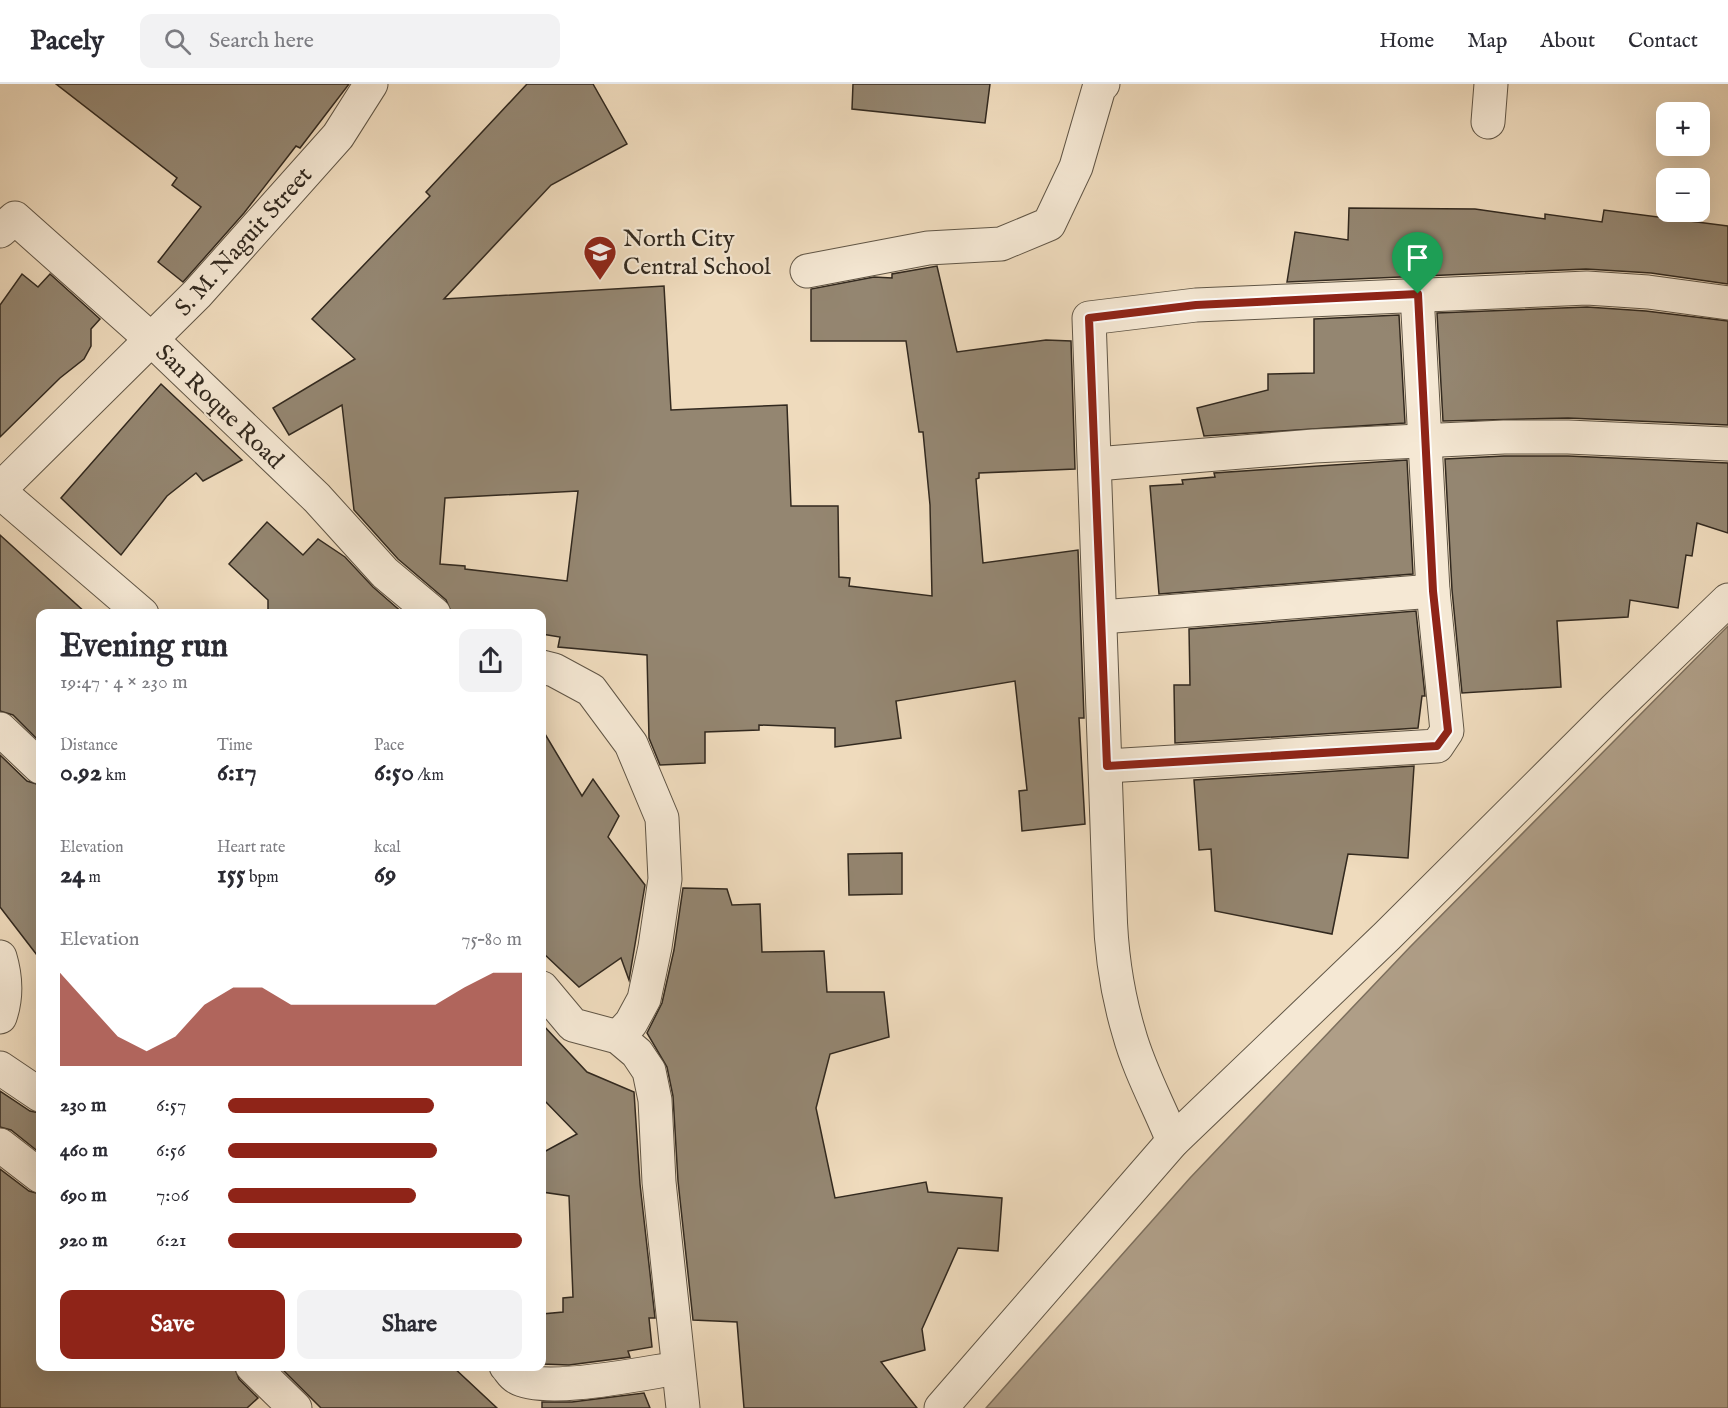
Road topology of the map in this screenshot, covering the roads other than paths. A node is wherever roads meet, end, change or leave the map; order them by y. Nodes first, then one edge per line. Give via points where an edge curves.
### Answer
1 (371, 84) edge
2 (1103, 84) edge
3 (1491, 84) edge
4 (1488, 122) dead end
5 (0, 231) edge
6 (807, 271) dead end
7 (1418, 294) junction
8 (1728, 303) edge
9 (152, 340) junction
10 (1425, 442) junction
11 (1728, 444) edge
12 (1096, 464) junction
13 (0, 490) edge
14 (1433, 591) junction
15 (1728, 600) edge
16 (136, 609) edge
17 (428, 609) edge
18 (1101, 617) junction
19 (546, 668) edge
20 (3, 739) edge
21 (36, 763) edge
22 (1107, 766) junction
23 (0, 957) edge
24 (546, 993) edge
25 (0, 1017) edge
26 (618, 1037) junction
27 (0, 1068) edge
28 (36, 1092) edge
29 (1173, 1141) junction
30 (0, 1144) edge
31 (36, 1173) edge
32 (678, 1368) junction
33 (256, 1371) edge
34 (511, 1371) edge
35 (284, 1405) edge
36 (683, 1408) edge
37 (941, 1408) edge

1 - 9 street, S. M. Naguit Street via 338,136
2 - 6 street via 1076,167 1049,224 1001,244 928,248
3 - 4 street
5 - 9 street, San Roque Road via 15,218
7 - 8 street via 1616,288
7 - 10 street
7 - 12 street via 1196,305 1089,318
9 - 13 street, S. M. Naguit Street
9 - 17 street, San Roque Road via 317,498 385,573
10 - 11 street via 1568,436
10 - 12 street via 1235,451
10 - 14 street
12 - 18 street
13 - 16 street
14 - 18 street
14 - 22 street via 1448,731 1437,746
15 - 29 street
18 - 22 street
19 - 26 street via 591,690 632,744 662,818 665,879 655,947 644,999
20 - 21 street
22 - 29 street via 1110,916 1118,993 1129,1036
23 - 25 street via 5,974
24 - 26 street via 573,1025
26 - 32 street via 637,1053 649,1071 655,1100 659,1182
27 - 28 street
29 - 37 street
30 - 31 street
32 - 34 street via 571,1384 543,1383 516,1377
32 - 36 street
33 - 35 street

